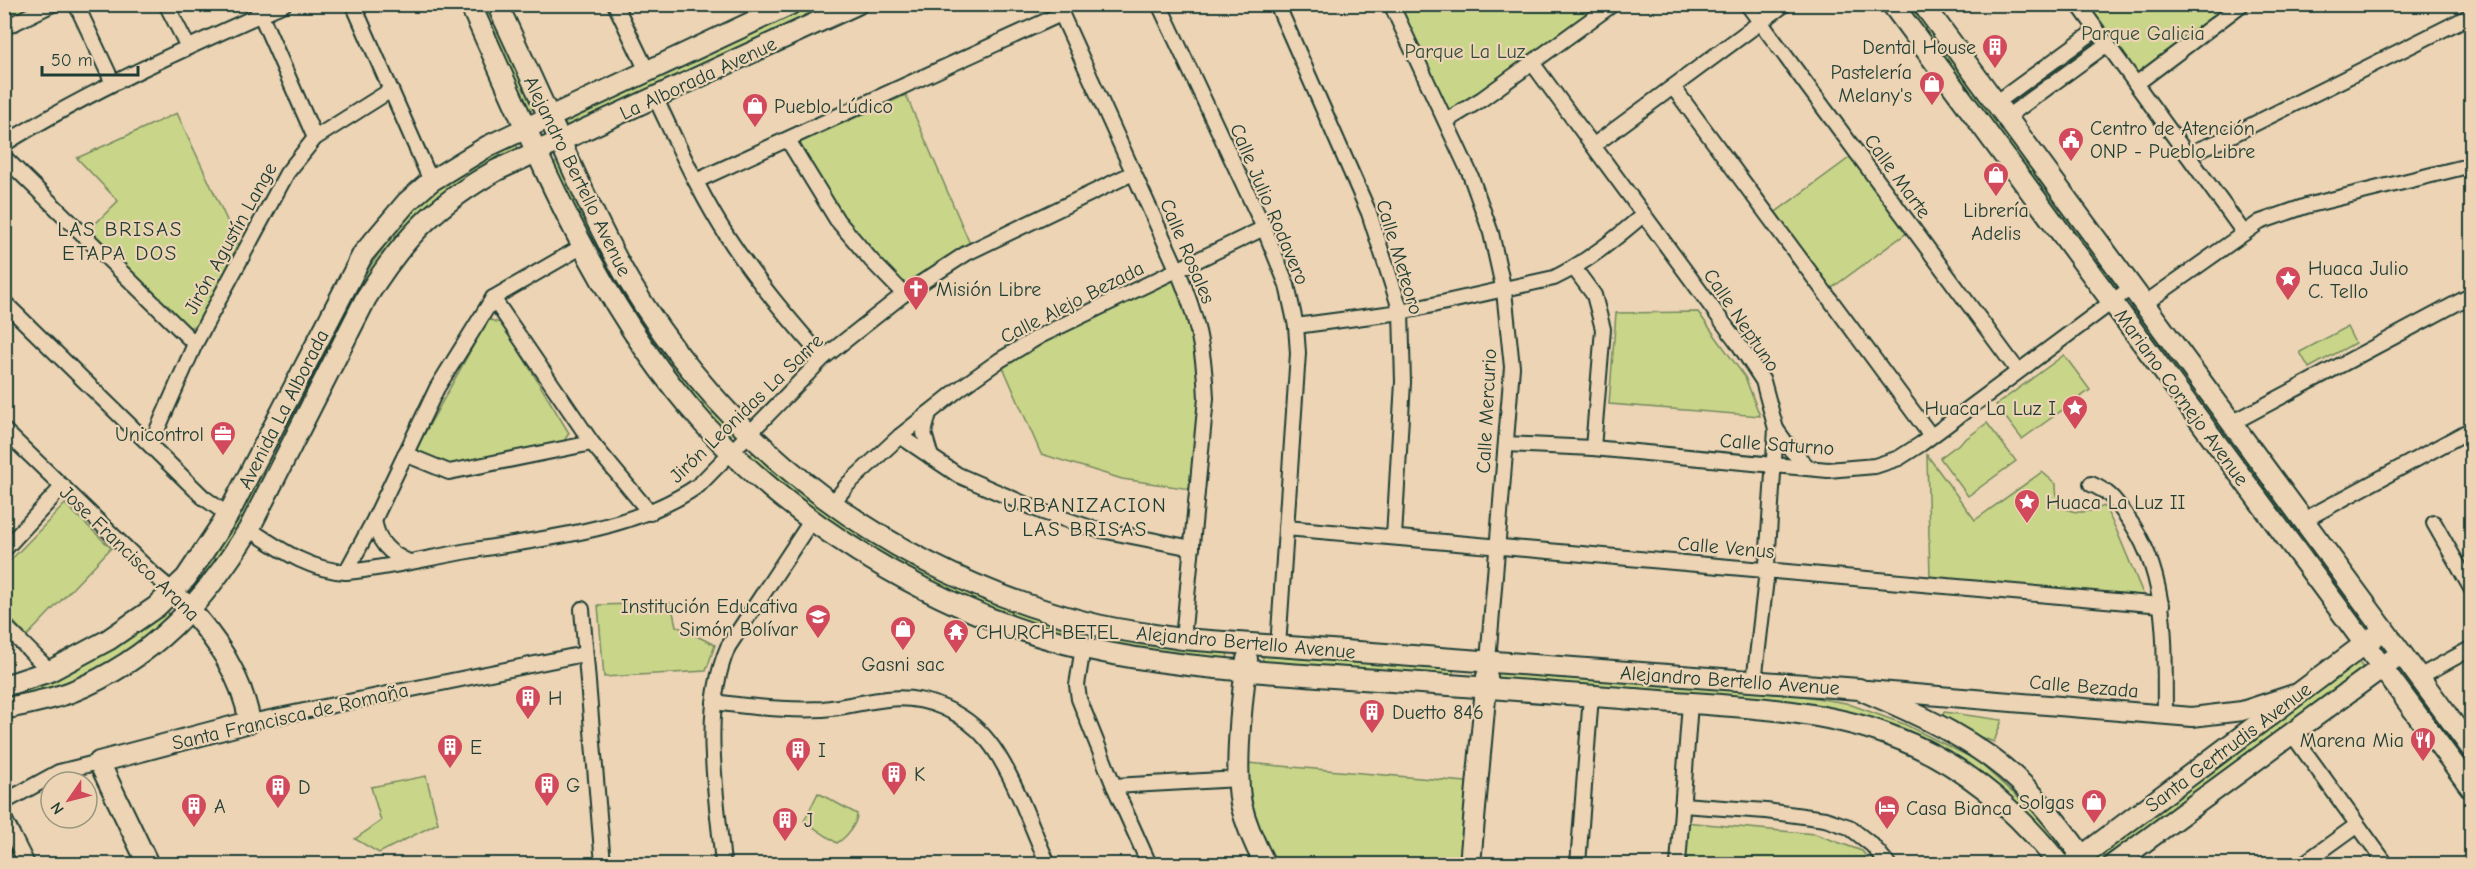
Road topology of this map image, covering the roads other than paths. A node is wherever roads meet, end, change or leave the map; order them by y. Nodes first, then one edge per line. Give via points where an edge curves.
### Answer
1 (53, 4) edge
2 (76, 4) edge
3 (166, 4) edge
4 (284, 4) edge
5 (353, 4) edge
6 (470, 4) edge
7 (497, 4) edge
8 (615, 4) edge
9 (791, 4) edge
10 (857, 4) edge
11 (1159, 4) edge
12 (1277, 4) edge
13 (1391, 4) edge
14 (1613, 4) edge
15 (1747, 4) edge
16 (1785, 4) edge
17 (1892, 4) edge
18 (1923, 4) edge
19 (2078, 4) edge
20 (2242, 4) edge
21 (259, 9) edge
22 (1059, 9) edge
23 (2469, 14) edge
24 (1760, 23) junction
25 (4, 28) edge
26 (2096, 30) junction
27 (2107, 44) junction
28 (188, 47) junction
29 (1533, 64) junction
30 (647, 71) junction
31 (113, 83) junction
32 (2136, 84) junction
33 (1673, 87) junction
34 (391, 90) junction
35 (655, 97) junction
36 (2001, 110) junction
37 (549, 117) junction
38 (1446, 121) junction
39 (527, 127) junction
40 (315, 138) junction
41 (788, 140) junction
42 (560, 141) junction
43 (4, 144) edge
44 (1594, 145) junction
45 (538, 151) junction
46 (2187, 154) junction
47 (4, 157) edge
48 (2472, 165) edge
49 (1133, 172) junction
50 (431, 181) junction
51 (696, 181) junction
52 (1643, 215) junction
53 (1264, 228) junction
54 (2244, 233) junction
55 (583, 246) junction
56 (1574, 268) junction
57 (1178, 271) junction
58 (2132, 287) junction
59 (1504, 291) junction
60 (904, 294) junction
61 (2472, 295) edge
62 (493, 298) junction
63 (4, 302) edge
64 (2112, 302) junction
65 (2144, 304) junction
66 (1401, 312) junction
67 (1296, 326) junction
68 (195, 344) junction
69 (823, 358) junction
70 (2018, 371) junction
71 (930, 412) junction
72 (2232, 423) junction
73 (1776, 429) junction
74 (2472, 429) edge
75 (4, 430) edge
76 (749, 435) junction
77 (900, 436) junction
78 (1931, 436) junction
79 (592, 442) junction
80 (151, 444) junction
81 (1506, 444) junction
82 (1593, 448) junction
83 (732, 452) junction
84 (405, 454) junction
85 (931, 457) junction
86 (1774, 464) junction
87 (1809, 468) junction
88 (2091, 484) dead end
89 (63, 486) junction
90 (832, 504) junction
91 (650, 513) junction
92 (228, 515) junction
93 (374, 520) junction
94 (2304, 520) junction
95 (811, 521) junction
96 (2434, 523) dead end
97 (1286, 528) junction
98 (249, 529) junction
99 (1394, 537) junction
100 (1496, 546) junction
101 (1192, 548) junction
102 (4, 550) edge
103 (409, 561) junction
104 (1766, 570) junction
105 (346, 572) junction
106 (2472, 590) edge
107 (173, 591) junction
108 (2162, 605) junction
109 (582, 609) dead end
110 (191, 610) junction
111 (4, 625) edge
112 (2384, 629) junction
113 (1184, 639) junction
114 (1248, 644) junction
115 (2364, 645) junction
116 (1083, 647) junction
117 (1278, 647) junction
118 (2472, 648) edge
119 (2402, 653) junction
120 (584, 654) junction
121 (1488, 661) junction
122 (2381, 668) junction
123 (50, 671) junction
124 (1245, 671) junction
125 (2419, 677) junction
126 (1754, 682) junction
127 (4, 686) edge
128 (1486, 687) junction
129 (1859, 690) junction
130 (2301, 692) junction
131 (1591, 696) junction
132 (714, 702) junction
133 (1690, 703) junction
134 (4, 710) edge
135 (2165, 716) junction
136 (250, 722) junction
137 (2292, 734) junction
138 (2472, 748) edge
139 (99, 762) junction
140 (1239, 779) junction
141 (1114, 786) junction
142 (2472, 789) edge
143 (4, 802) edge
144 (1682, 805) junction
145 (4, 818) edge
146 (2357, 825) junction
147 (2080, 862) edge
148 (27, 864) edge
149 (148, 864) edge
150 (603, 864) edge
151 (723, 864) edge
152 (1048, 864) edge
153 (1149, 864) edge
154 (1265, 864) edge
155 (1470, 864) edge
156 (1578, 864) edge
157 (1678, 864) edge
158 (1888, 864) edge
159 (2058, 864) edge
160 (2114, 864) edge
161 (2303, 864) edge
162 (2386, 864) edge

1 - 25 street
2 - 31 street
3 - 28 street
4 - 21 street
5 - 34 street
6 - 39 main road, Alejandro Bertello Avenue
7 - 37 main road, Alejandro Bertello Avenue
8 - 30 street
9 - 30 main road, La Alborada Avenue
10 - 35 main road, La Alborada Avenue
11 - 53 street, Calle Julio Rodavero
12 - 66 street, Calle Meteoro via 1368,213
13 - 38 street, Calle Mercurio
14 - 29 street
15 - 24 street, Calle Marte
16 - 24 street
17 - 64 main road, Mariano Cornejo Avenue
18 - 36 main road, Mariano Cornejo Avenue
19 - 26 street
20 - 32 street
21 - 28 street
21 - 40 street
22 - 41 street
22 - 49 street, Calle Rosales
23 - 46 street
24 - 33 street
24 - 70 street, Calle Marte
26 - 27 street
26 - 36 street
27 - 32 street
27 - 36 street
28 - 31 street
29 - 38 street
29 - 44 street, Calle Neptuno
30 - 37 main road, La Alborada Avenue
31 - 43 street
32 - 46 street
33 - 44 street
33 - 78 street
34 - 40 street, Jirón Agustín Lange
34 - 50 street
35 - 42 main road, La Alborada Avenue
35 - 51 street
36 - 58 main road, Mariano Cornejo Avenue
37 - 39 main road, Avenida La Alborada
37 - 42 main road, Alejandro Bertello Avenue
38 - 59 street, Calle Mercurio via 1491,233
39 - 45 main road, Alejandro Bertello Avenue
39 - 50 main road, Avenida La Alborada
40 - 68 street, Jirón Agustín Lange via 287,172
41 - 51 street
41 - 60 street via 837,220
42 - 45 main road, La Alborada Avenue
42 - 76 main road, Alejandro Bertello Avenue via 605,238 652,318 697,380
44 - 52 street, Calle Neptuno
45 - 55 main road, Alejandro Bertello Avenue
45 - 98 main road, Avenida La Alborada via 467,187 404,242 366,298
46 - 54 street
47 - 68 street
48 - 54 street via 2306,206 2260,222
49 - 57 street, Calle Rosales
49 - 60 street, Jirón Leonidas La Sarre via 967,253
50 - 92 main road, Avenida La Alborada via 407,202 363,254
51 - 69 street via 765,290
52 - 56 street
52 - 73 street, Calle Neptuno via 1763,381
53 - 57 street, Calle Alejo Bezada
53 - 67 street, Calle Julio Rodavero via 1287,285
54 - 65 street
55 - 62 street
55 - 83 main road, Alejandro Bertello Avenue via 651,360
56 - 59 street via 1554,278
56 - 82 street via 1594,295 1603,329
57 - 71 street, Calle Alejo Bezada via 1040,336
57 - 101 street, Calle Rosales via 1194,311 1204,360 1206,398
58 - 64 street, Calle Saturno
58 - 65 main road, Mariano Cornejo Avenue
59 - 66 street
59 - 81 street, Calle Mercurio via 1512,367
60 - 69 street, Jirón Leonidas La Sarre
61 - 72 street
62 - 79 street
62 - 84 street via 436,388
63 - 80 street
64 - 70 street, Calle Saturno
64 - 115 main road, Mariano Cornejo Avenue
65 - 72 main road, Mariano Cornejo Avenue
66 - 67 street
66 - 99 street, Calle Meteoro via 1403,382
67 - 97 street, Calle Julio Rodavero via 1298,353
68 - 80 street, Jirón Agustín Lange
69 - 76 street, Jirón Leonidas La Sarre
70 - 78 street, Calle Saturno
71 - 77 street, Calle Alejo Bezada
71 - 85 street via 924,433
72 - 94 main road, Mariano Cornejo Avenue
73 - 86 street, Calle Neptuno
73 - 87 street
74 - 94 street
75 - 89 street, Jose Francisco Arana
76 - 83 street, Jirón Leonidas La Sarre
76 - 90 main road, Alejandro Bertello Avenue
77 - 85 street
77 - 90 street, Calle Alejo Bezada
78 - 87 street, Calle Saturno via 1899,458 1875,466
79 - 84 street via 449,472
79 - 91 street
80 - 92 street via 203,497
81 - 82 street, Calle Saturno
81 - 100 street, Calle Mercurio
82 - 86 street, Calle Saturno
83 - 91 street, Jirón Leonidas La Sarre via 699,485
83 - 95 main road, Alejandro Bertello Avenue
84 - 93 street
85 - 101 street via 958,475 1043,512 1091,528
86 - 87 street, Calle Saturno
86 - 104 street, Calle Neptuno
88 - 108 street via 2109,492 2135,527 2150,559
89 - 102 street
89 - 107 street, Jose Francisco Arana
90 - 113 main road, Alejandro Bertello Avenue via 921,560 1019,602 1088,623
91 - 103 street, Jirón Leonidas La Sarre via 576,532
92 - 107 main road, Avenida La Alborada via 197,563
93 - 103 street via 384,547
93 - 105 street
94 - 112 main road, Mariano Cornejo Avenue
95 - 116 main road, Alejandro Bertello Avenue via 892,572 940,595 1012,625
95 - 132 street via 728,647
96 - 106 street
97 - 99 street, Calle Venus
97 - 117 street, Calle Julio Rodavero
98 - 105 street, Jirón Leonidas La Sarre via 294,558 329,571
98 - 110 main road, Avenida La Alborada via 222,572
99 - 100 street, Calle Venus
100 - 104 street, Calle Venus
100 - 121 street, Calle Mercurio
101 - 113 street, Calle Rosales
103 - 105 street, Jirón Leonidas La Sarre
104 - 108 street, Calle Venus
104 - 126 street, Calle Neptuno
107 - 110 main road, Jose Francisco Arana
107 - 123 main road, Avenida La Alborada via 138,621
108 - 135 street
109 - 120 street
110 - 134 main road, Avenida La Alborada via 138,655 94,681 68,693
110 - 136 main road, Jose Francisco Arana via 224,654 245,696
111 - 123 street
112 - 115 main road, Santa Gertrudis Avenue
112 - 119 main road, Mariano Cornejo Avenue
113 - 114 main road, Alejandro Bertello Avenue
114 - 117 main road, Alejandro Bertello Avenue
114 - 124 main road
115 - 122 main road, Mariano Cornejo Avenue
115 - 130 main road, Santa Gertrudis Avenue
116 - 124 main road, Alejandro Bertello Avenue
116 - 141 street via 1079,699
117 - 121 main road, Alejandro Bertello Avenue
118 - 125 street
119 - 122 main road, Santa Gertrudis Avenue
119 - 125 main road, Mariano Cornejo Avenue
120 - 136 street, Santa Francisca de Romaña
120 - 150 street
121 - 126 main road, Alejandro Bertello Avenue
121 - 128 main road
122 - 137 main road, Santa Gertrudis Avenue
122 - 142 main road, Mariano Cornejo Avenue
123 - 127 main road, Avenida La Alborada
124 - 128 main road, Alejandro Bertello Avenue
124 - 140 main road
125 - 138 main road, Mariano Cornejo Avenue
126 - 129 main road, Alejandro Bertello Avenue
128 - 131 main road, Alejandro Bertello Avenue
128 - 155 main road
129 - 135 street, Calle Bezada
129 - 147 main road, Alejandro Bertello Avenue via 1920,716 1989,756 2052,816
130 - 135 street, Calle Bezada via 2242,711
130 - 147 main road, Santa Gertrudis Avenue
131 - 133 main road, Alejandro Bertello Avenue
131 - 156 street
132 - 151 street
132 - 152 street via 794,710 909,699 957,714 972,723 1003,764
133 - 144 street
133 - 159 main road, Alejandro Bertello Avenue via 1816,716 1893,736 1938,758 1989,791 2030,830
136 - 139 main road, Santa Francisca de Romaña
137 - 146 street
137 - 160 main road, Santa Gertrudis Avenue
139 - 143 street, Santa Francisca de Romaña via 60,772
139 - 149 main road
140 - 141 street
140 - 154 main road via 1245,814
141 - 153 street
144 - 157 street
144 - 158 street via 1825,819 1849,827
145 - 148 street
146 - 161 street
146 - 162 street

